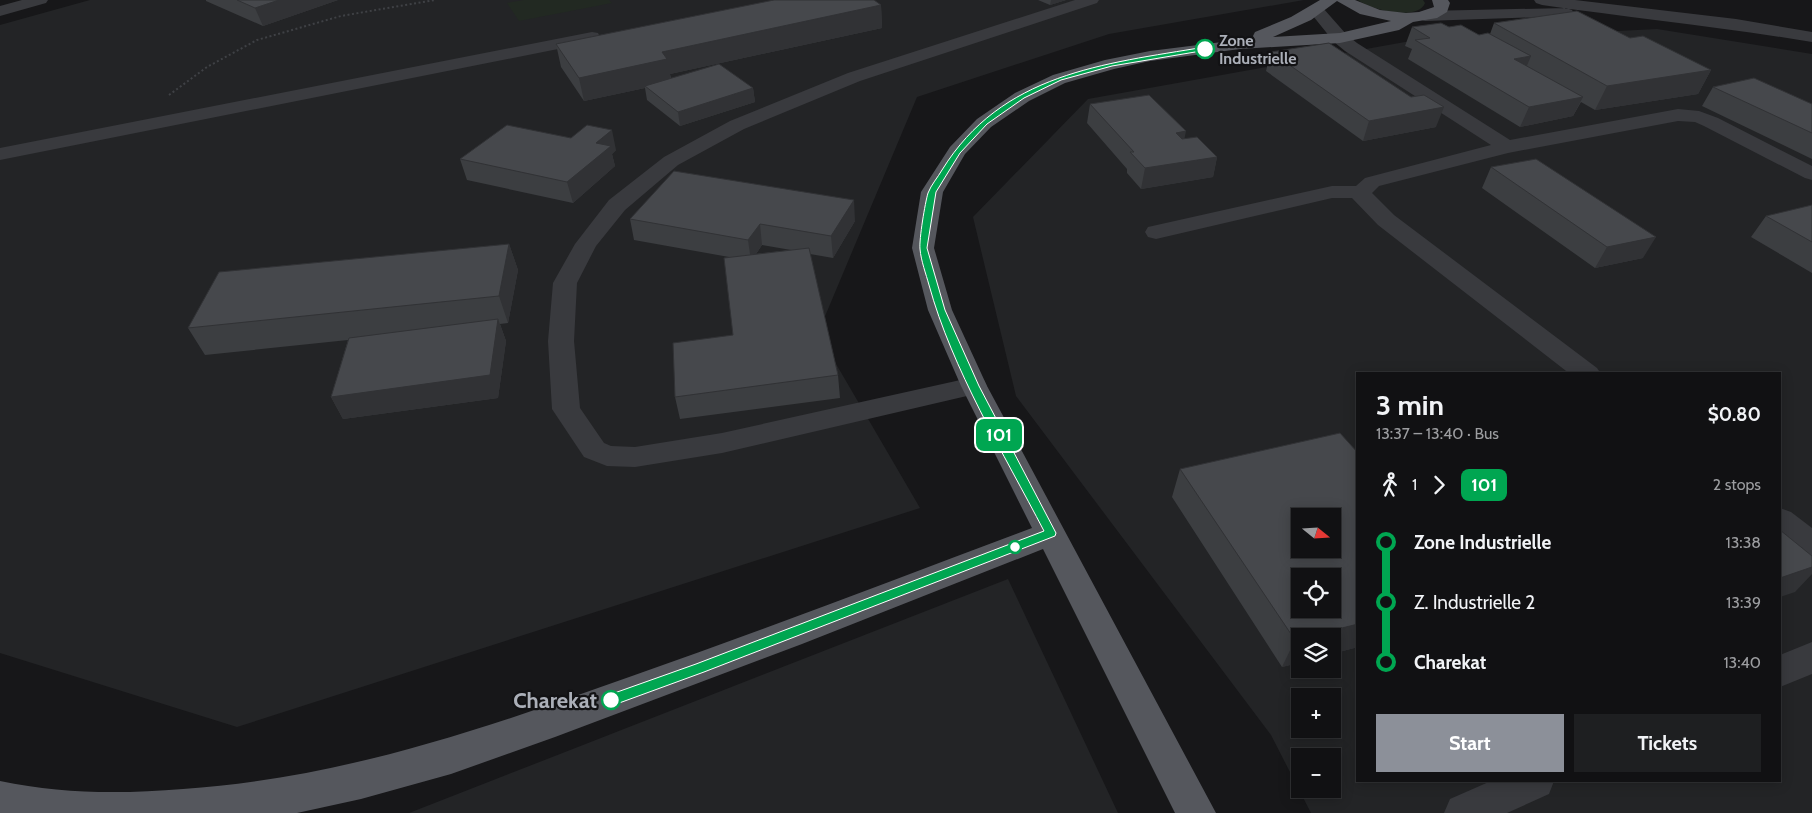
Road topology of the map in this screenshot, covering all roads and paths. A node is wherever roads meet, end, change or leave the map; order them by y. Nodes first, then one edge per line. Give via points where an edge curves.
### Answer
1 (40, 0) edge
2 (435, 0) edge
3 (1091, 0) edge
4 (1330, 0) edge
5 (1344, 0) edge
6 (1440, 0) edge
7 (1542, 0) edge
8 (0, 11) edge
9 (1317, 11) junction
10 (1625, 12) junction
11 (1418, 17) junction
12 (608, 34) edge
13 (1812, 37) edge
14 (1340, 38) junction
15 (1240, 44) junction
16 (168, 95) dead end
17 (1507, 147) junction
18 (0, 154) edge
19 (1812, 174) edge
20 (1361, 192) junction
21 (1156, 232) dead end
22 (1585, 372) edge
23 (974, 386) junction
24 (1781, 521) edge
25 (1051, 533) junction
26 (1812, 545) edge
27 (1812, 658) edge
28 (1781, 672) edge
29 (1533, 782) edge
30 (0, 800) edge
31 (1196, 813) edge
32 (1464, 813) edge

1 - 8 street
2 - 16 path via 341,16 257,40 207,67
3 - 23 street via 854,77 737,125 671,161 617,205 586,244 565,283 561,341 566,409 594,450 608,456 636,457 722,443
4 - 9 main road
5 - 11 main road via 1377,14
6 - 11 main road via 1441,9 1436,13
7 - 10 street
9 - 14 street
9 - 15 main road
10 - 11 street
10 - 13 street via 1736,24
11 - 14 main road via 1393,27
12 - 18 street
14 - 15 main road
14 - 17 street
15 - 23 main road via 1150,56 1059,79 1022,97 984,123 957,151 932,192 923,248 940,310
17 - 19 street via 1688,115 1711,122
17 - 20 street via 1372,182
20 - 21 street via 1332,192
20 - 22 street via 1362,198 1386,220
23 - 25 main road
24 - 26 street
25 - 30 main road via 700,668 423,765 266,800 199,808 70,812
25 - 31 main road
27 - 28 street
29 - 32 street

